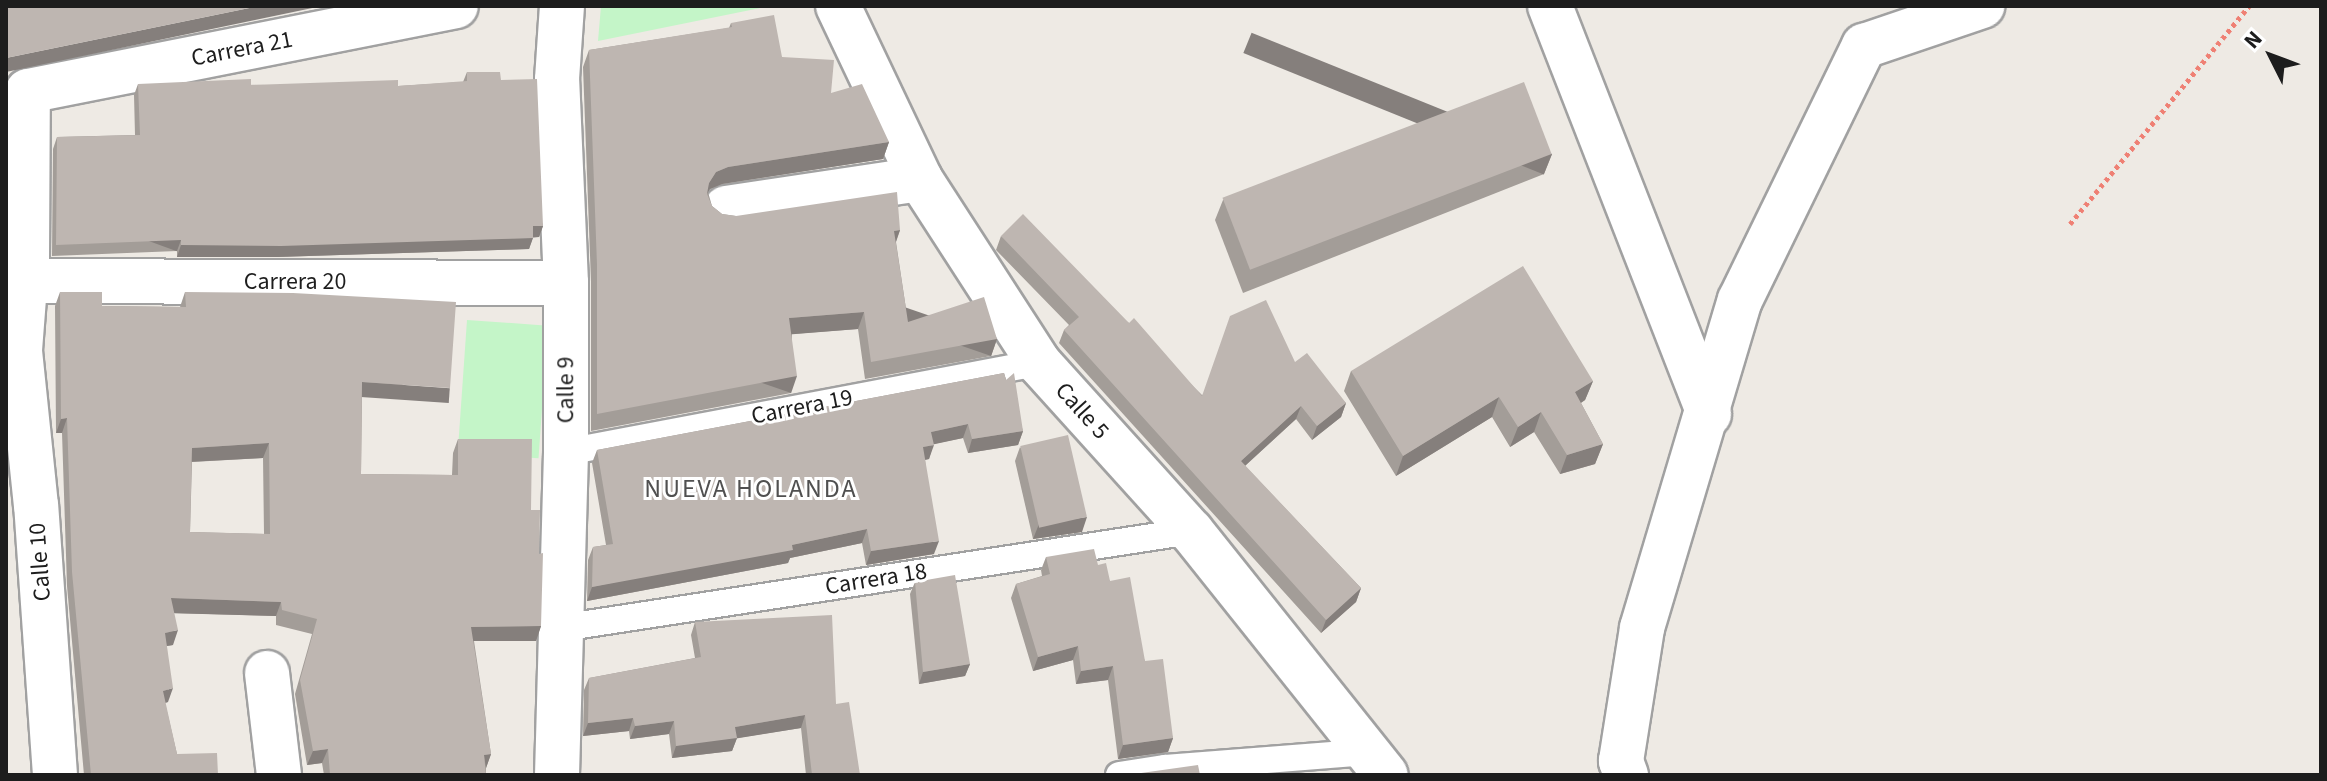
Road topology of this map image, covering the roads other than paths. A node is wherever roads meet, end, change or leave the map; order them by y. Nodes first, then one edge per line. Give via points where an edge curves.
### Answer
1 (456, 6) edge
2 (562, 6) edge
3 (838, 6) edge
4 (1550, 6) edge
5 (1982, 6) edge
6 (28, 91) joint
7 (920, 179) junction
8 (726, 208) dead end
9 (24, 281) junction
10 (566, 283) junction
11 (1039, 363) junction
12 (1709, 414) junction
13 (566, 452) junction
14 (1191, 531) junction
15 (561, 628) junction
16 (267, 673) dead end
17 (1378, 763) edge
18 (55, 775) edge
19 (279, 775) edge
20 (557, 775) edge
21 (1119, 775) edge
22 (1626, 775) edge

1 - 6 street, Carrera 21
2 - 10 street, Calle 9 via 557,79
3 - 7 street, Calle 5
4 - 12 street
5 - 12 street via 1864,46 1740,300
6 - 9 street, Calle 10
7 - 8 street
7 - 11 street, Calle 5
9 - 10 street, Carrera 20
9 - 18 street, Calle 10 via 20,350
10 - 13 street, Calle 9
11 - 13 lane, Carrera 19
11 - 14 street, Calle 5
12 - 22 street via 1642,628 1621,761
13 - 15 street, Calle 9
14 - 15 lane, Carrera 18
14 - 17 street, Calle 5
15 - 20 street, Calle 9
16 - 19 street
17 - 21 lane via 1165,768

